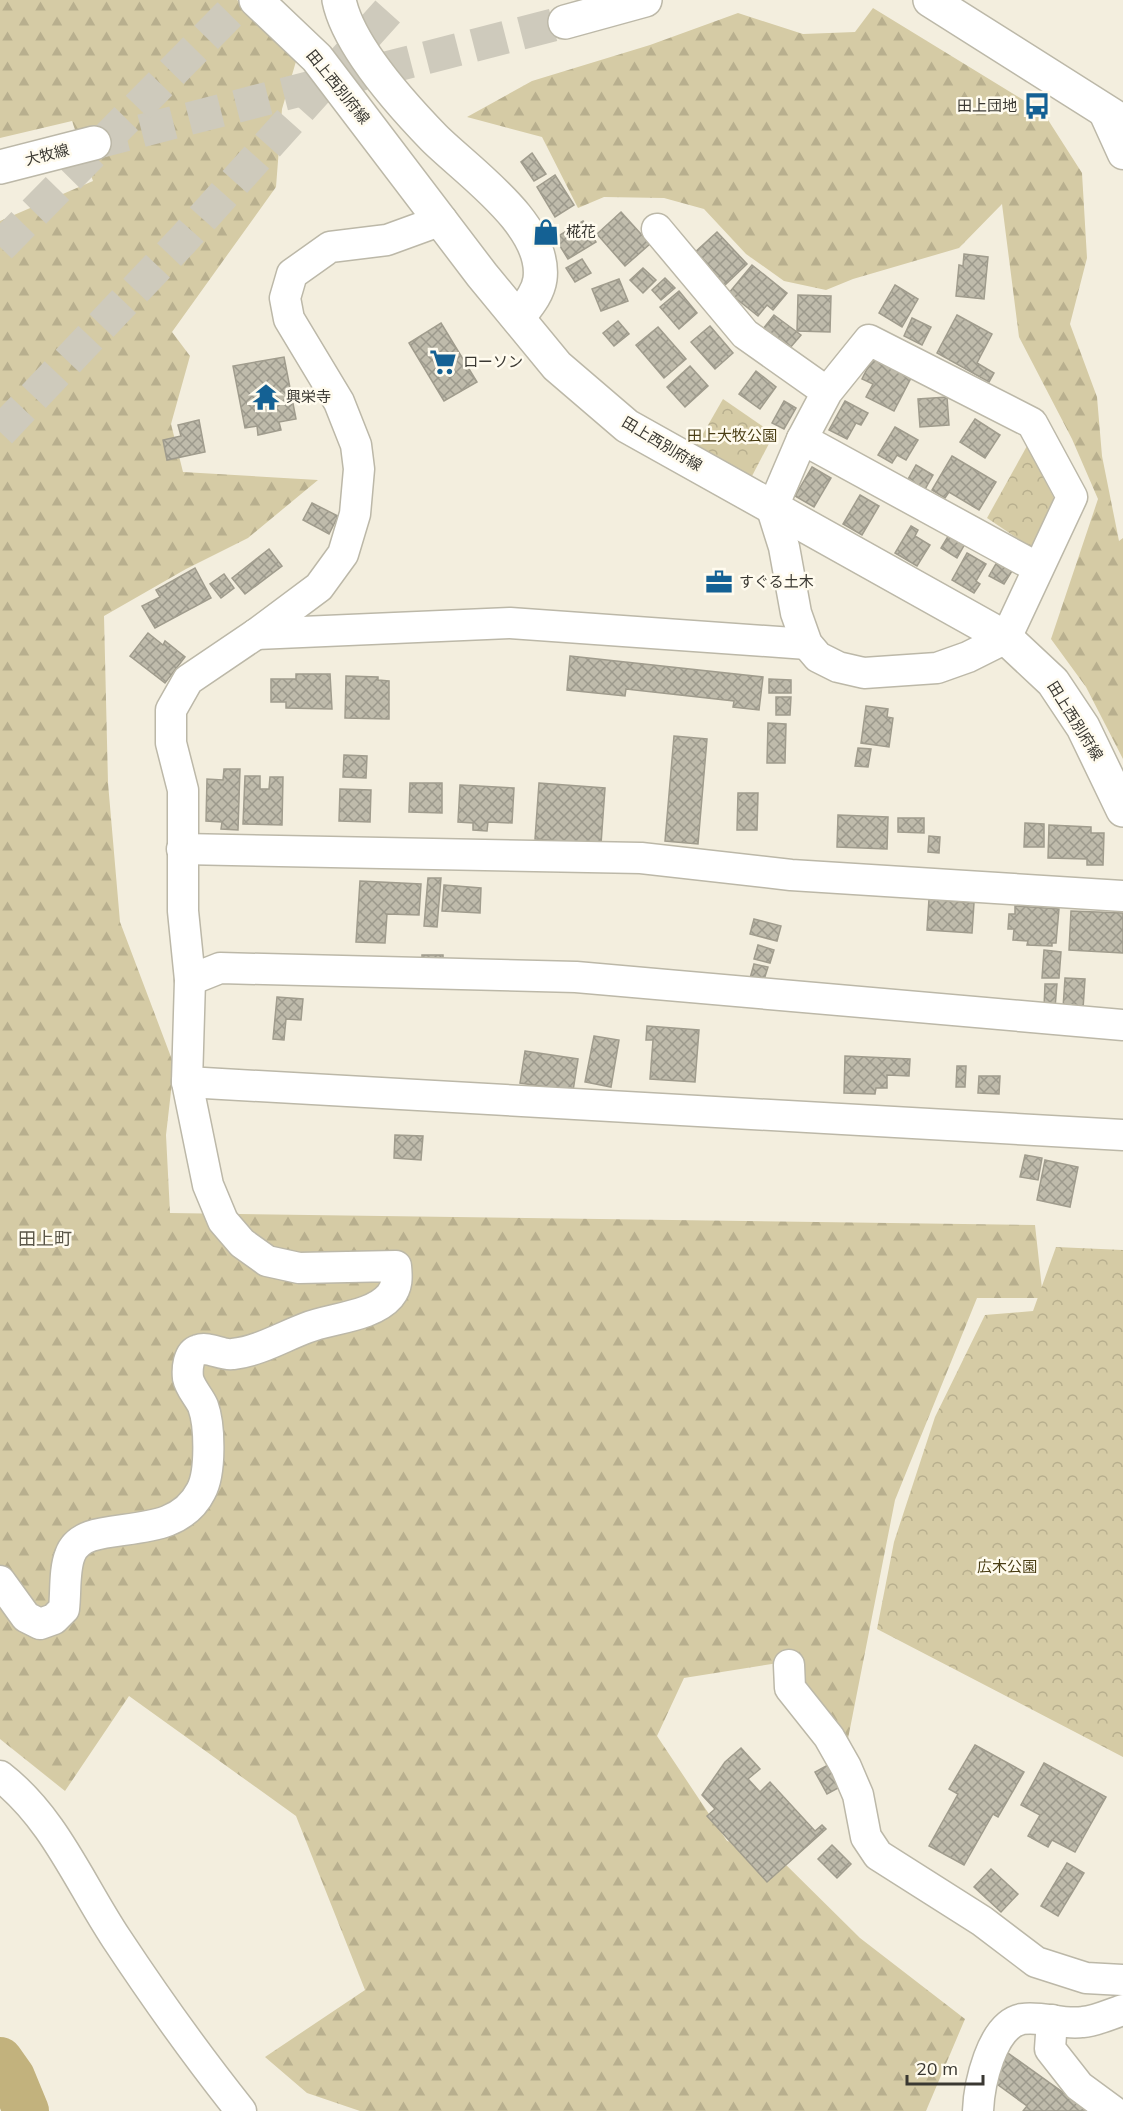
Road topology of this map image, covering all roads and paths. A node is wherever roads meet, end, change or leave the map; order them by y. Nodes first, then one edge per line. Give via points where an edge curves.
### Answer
1 (256, 0) edge
2 (339, 0) edge
3 (645, 0) edge
4 (936, 2) edge
5 (565, 22) tunnel mouth
6 (1113, 116) edge
7 (93, 143) tunnel mouth
8 (1123, 154) edge
9 (0, 166) edge
10 (442, 220) junction
11 (657, 229) dead end
12 (518, 318) junction
13 (827, 392) junction
14 (802, 439) junction
15 (772, 508) junction
16 (1038, 568) junction
17 (256, 634) junction
18 (1006, 638) junction
19 (807, 644) junction
20 (1123, 810) edge
21 (182, 849) junction
22 (1123, 896) edge
23 (190, 980) junction
24 (1123, 1025) edge
25 (187, 1082) junction
26 (1123, 1135) edge
27 (0, 1581) edge
28 (789, 1665) dead end
29 (0, 1776) edge
30 (1123, 1980) edge
31 (1123, 2010) edge
32 (1052, 2020) junction
33 (241, 2111) edge
34 (978, 2111) edge
35 (1113, 2111) edge

1 - 10 street, 田上西別府線 via 317,58
2 - 12 street via 367,58 390,91 511,209 527,234 541,276 538,291
3 - 5 street
4 - 6 street
6 - 8 street
7 - 9 street, 大牧線
10 - 12 street, 田上西別府線
10 - 17 street via 387,240 330,247 292,274 285,298 289,319 339,402 356,445 359,469 355,514 343,554 319,586
11 - 13 street via 745,334
12 - 15 street, 田上西別府線 via 557,366 627,426
13 - 14 street
13 - 16 street via 869,340 1032,423 1072,497
14 - 15 street
14 - 16 street
15 - 18 street, 田上西別府線
15 - 19 street
16 - 18 street
17 - 19 street via 510,623
17 - 21 street via 188,680 171,710 171,743 183,790
18 - 19 street via 938,668 864,673 818,657
18 - 20 street, 田上西別府線 via 1053,682 1083,727
21 - 22 street via 641,858 791,875
21 - 23 street
23 - 24 street via 220,968 576,977
23 - 25 street
25 - 26 street
25 - 27 street via 208,1185 223,1221 242,1243 267,1261 299,1268 396,1266 397,1285 379,1305 308,1327 264,1346 231,1355 200,1349 193,1353 188,1378 203,1407 208,1470 201,1492 186,1510 169,1522 152,1527 89,1534 77,1542 69,1555 64,1609 54,1619 40,1624 26,1617
28 - 30 street via 790,1688 829,1737 846,1767 858,1796 866,1838 878,1855 982,1921 1036,1962 1086,1978
29 - 33 street via 22,1793 43,1818 115,1937
31 - 32 street via 1083,2022
32 - 34 street via 1019,2019 1002,2033 984,2066 978,2088
32 - 35 street via 1050,2049 1079,2086

